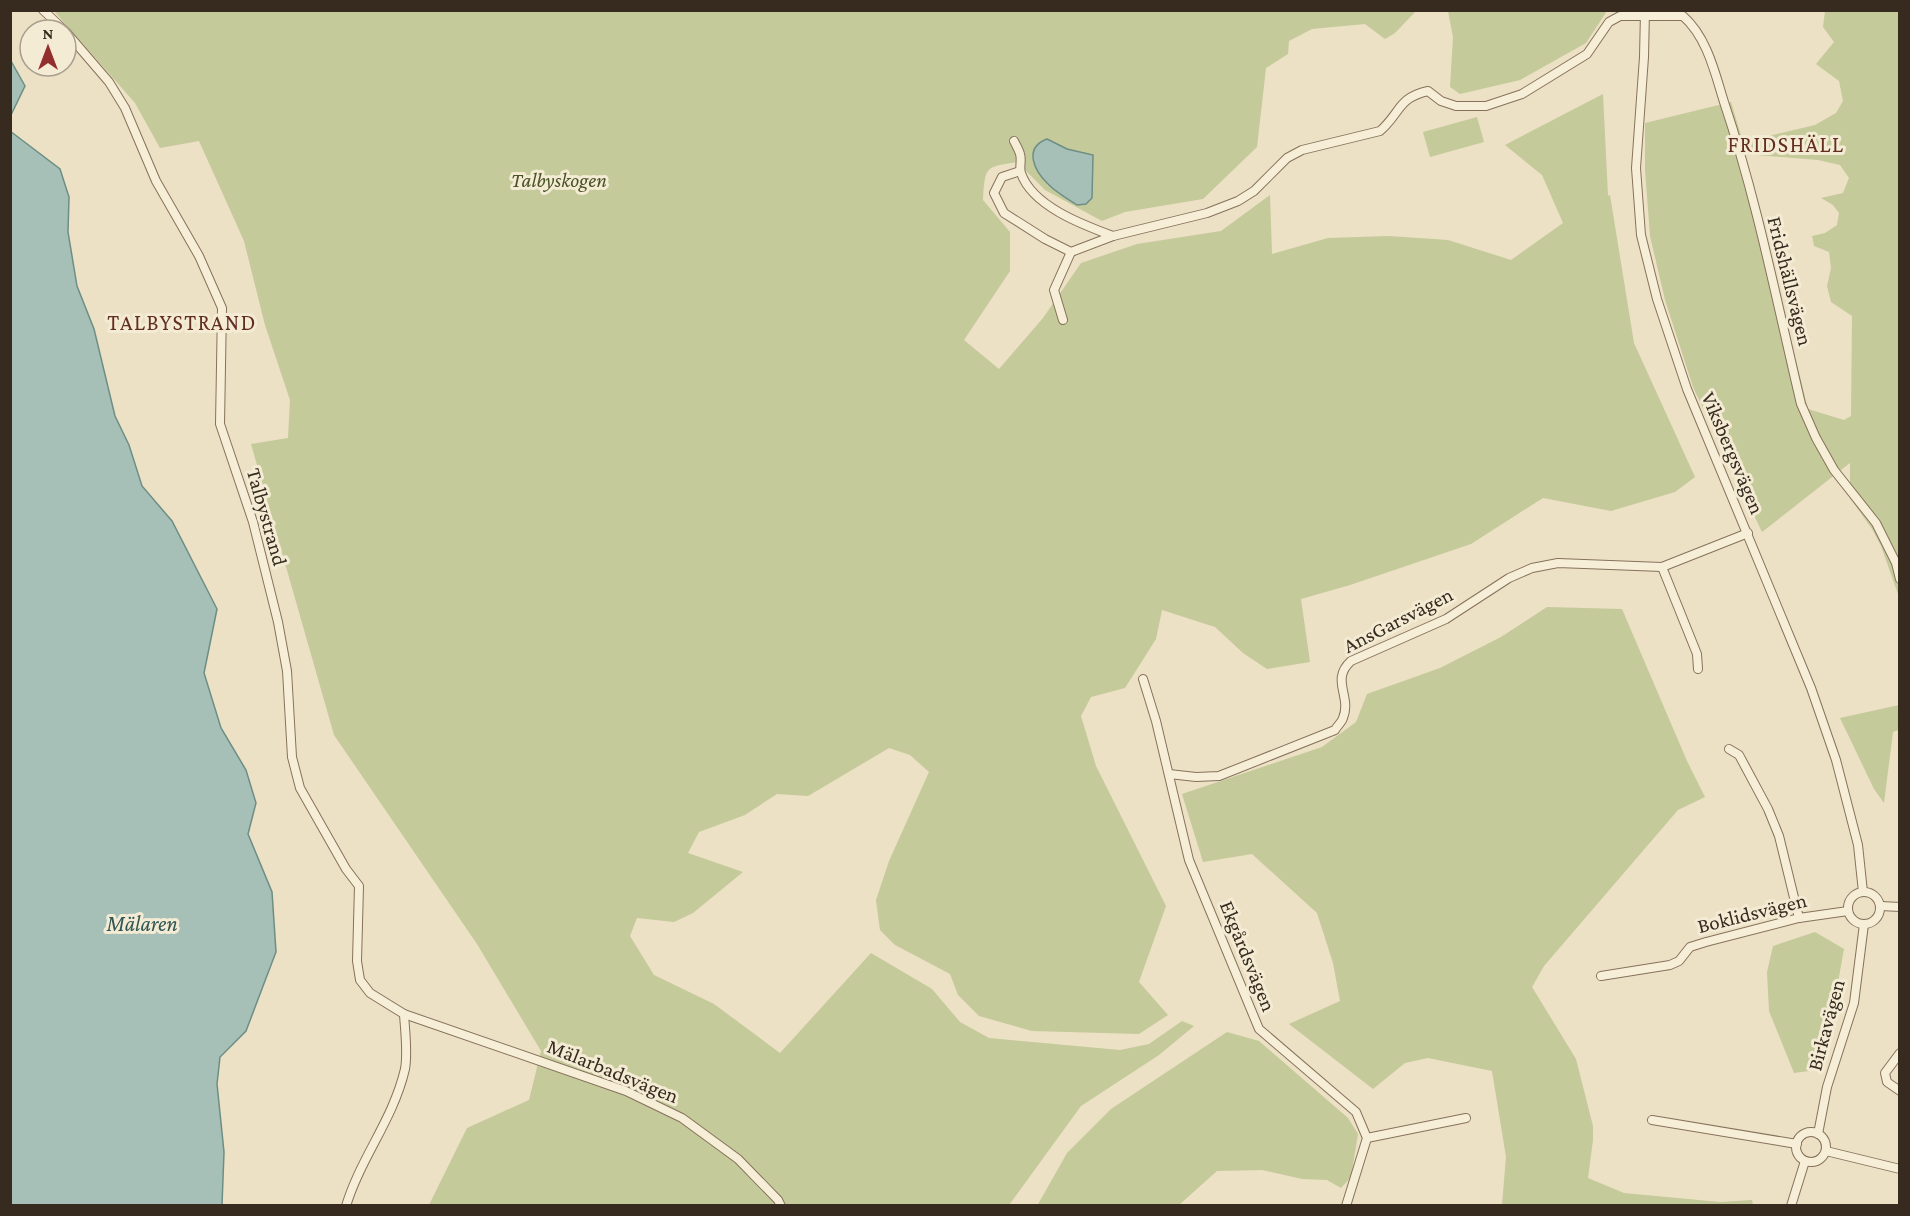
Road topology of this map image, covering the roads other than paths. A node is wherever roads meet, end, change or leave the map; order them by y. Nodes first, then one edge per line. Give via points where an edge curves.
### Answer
1 (1645, 13) edge
2 (78, 46) edge
3 (1014, 141) dead end
4 (1020, 171) junction
5 (1113, 236) junction
6 (1071, 252) junction
7 (1063, 320) dead end
8 (1748, 533) junction
9 (1662, 567) junction
10 (1899, 579) edge
11 (1698, 669) dead end
12 (1143, 679) dead end
13 (1729, 749) dead end
14 (1169, 774) junction
15 (1863, 892) junction
16 (1881, 906) junction
17 (1899, 907) edge
18 (1848, 911) junction
19 (1799, 918) junction
20 (1864, 924) junction
21 (1600, 976) dead end
22 (404, 1014) junction
23 (1899, 1053) edge
24 (1899, 1091) edge
25 (1466, 1119) dead end
26 (1652, 1120) dead end
27 (1818, 1134) junction
28 (1367, 1138) junction
29 (1797, 1144) junction
30 (1826, 1151) junction
31 (1805, 1161) junction
32 (1899, 1169) edge
33 (346, 1206) edge
34 (781, 1206) edge
35 (1346, 1206) edge
36 (1791, 1206) edge

1 - 5 street via 1620,16 1609,22 1587,54 1522,94 1486,106 1456,106 1428,91 1413,94 1380,131 1302,150 1287,158 1254,191 1238,201 1208,213
1 - 8 street, Viksbergsvägen via 1636,168 1641,234 1676,357
1 - 10 street, Fridshällsvägen via 1683,16 1702,41 1738,144 1802,404 1834,470 1876,522 1896,563
2 - 22 street, Talbystrand via 110,82 125,108 156,181 199,256 222,308 220,424 253,522 278,622 287,671 292,757 300,788 359,886 356,935 360,980 370,993
3 - 4 street via 1021,155
4 - 5 street via 1028,186 1047,204 1078,223
4 - 6 street via 1002,177 994,193 1004,213
5 - 6 street
6 - 7 street via 1054,290
8 - 9 street, AnsGarsvägen
8 - 15 street, Viksbergsvägen via 1836,760 1858,845
9 - 11 street via 1697,654
9 - 14 street, AnsGarsvägen via 1558,563 1532,568 1446,618 1351,661 1344,668 1343,717 1335,730 1219,776
12 - 14 street, Ekgårdsvägen
13 - 19 street via 1739,755 1768,809 1779,836
14 - 28 street, Ekgårdsvägen via 1189,860 1259,1029 1356,1112
15 - 16 street via 1875,895
15 - 18 street via 1851,898
16 - 17 street
16 - 20 street via 1877,918
18 - 19 street, Boklidsvägen
18 - 20 street via 1854,920
19 - 21 street, Boklidsvägen via 1690,947 1679,961 1670,965
20 - 27 street, Birkavägen via 1854,1003 1827,1087
22 - 33 street via 405,1067 390,1116 358,1173
22 - 34 street, Mälarbadsvägen via 626,1091 682,1118 738,1158
23 - 24 street via 1885,1073 1887,1082
25 - 28 street
26 - 29 street
27 - 29 street via 1806,1133
27 - 30 street via 1825,1141
28 - 35 street
29 - 31 street via 1797,1153
30 - 31 street via 1818,1161
30 - 32 street
31 - 36 street

